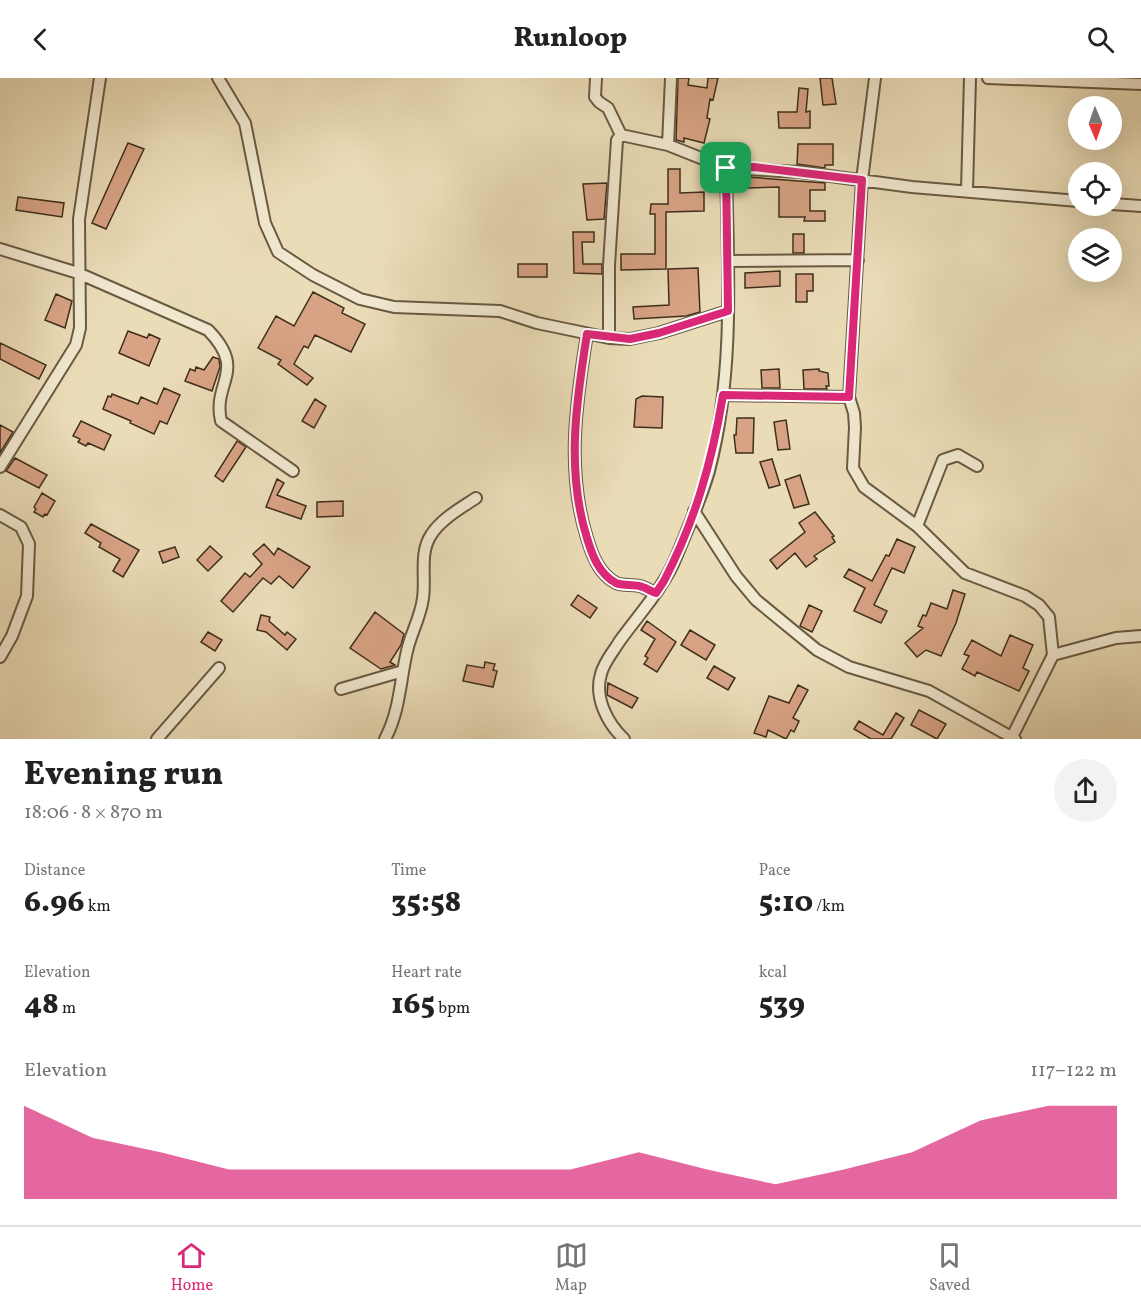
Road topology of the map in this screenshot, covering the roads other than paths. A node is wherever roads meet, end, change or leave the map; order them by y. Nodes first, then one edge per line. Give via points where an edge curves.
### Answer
1 (100, 78) edge
2 (218, 78) edge
3 (596, 78) edge
4 (671, 78) edge
5 (875, 78) edge
6 (970, 78) edge
7 (988, 78) edge
8 (1141, 84) edge
9 (621, 135) junction
10 (668, 144) junction
11 (726, 168) junction
12 (862, 180) junction
13 (968, 190) junction
14 (1068, 200) edge
15 (1122, 205) edge
16 (1141, 206) edge
17 (0, 249) edge
18 (858, 260) junction
19 (728, 261) junction
20 (78, 273) junction
21 (728, 311) junction
22 (587, 334) junction
23 (609, 338) junction
24 (723, 395) junction
25 (849, 397) junction
26 (0, 466) edge
27 (977, 466) dead end
28 (293, 471) dead end
29 (476, 498) dead end
30 (694, 511) junction
31 (0, 515) edge
32 (917, 526) junction
33 (656, 593) junction
34 (1141, 636) edge
35 (1053, 655) junction
36 (0, 657) edge
37 (219, 668) dead end
38 (403, 671) junction
39 (341, 689) dead end
40 (996, 735) edge
41 (1013, 738) edge
42 (157, 739) edge
43 (385, 739) edge
44 (624, 739) edge

1 - 20 street via 79,219
2 - 22 street via 245,123 265,223 278,252 288,260 360,299 394,307 500,311
3 - 9 street via 595,97 608,108
4 - 10 street
5 - 12 street
6 - 13 street
7 - 8 street
9 - 10 street
9 - 23 street via 617,140 609,265
10 - 11 street
11 - 12 street via 754,167
11 - 19 street
12 - 13 street
12 - 18 street
13 - 14 street
15 - 16 street
17 - 20 street
18 - 19 street
18 - 25 street
19 - 21 street
20 - 26 street via 80,328 76,345
20 - 28 street via 208,330 228,365 219,405 221,421
21 - 23 street via 659,333 630,339
21 - 24 street
22 - 23 street
22 - 33 street via 575,417 574,478 581,519 593,558 603,572 616,583 641,586
24 - 25 street
24 - 30 street via 709,471
25 - 32 street via 854,413 856,477 874,496
27 - 32 street via 958,455 943,460
29 - 38 street via 440,523 429,537 422,604
30 - 33 street via 676,557
30 - 40 street via 756,600 817,650 849,667 929,691
31 - 36 street via 21,527 29,544 27,596
32 - 35 street via 965,573 1039,605 1049,616
33 - 44 street via 601,673 600,695 605,712
34 - 35 street via 1131,635
35 - 41 street
37 - 42 street
38 - 39 street
38 - 43 street via 398,711
40 - 41 street

